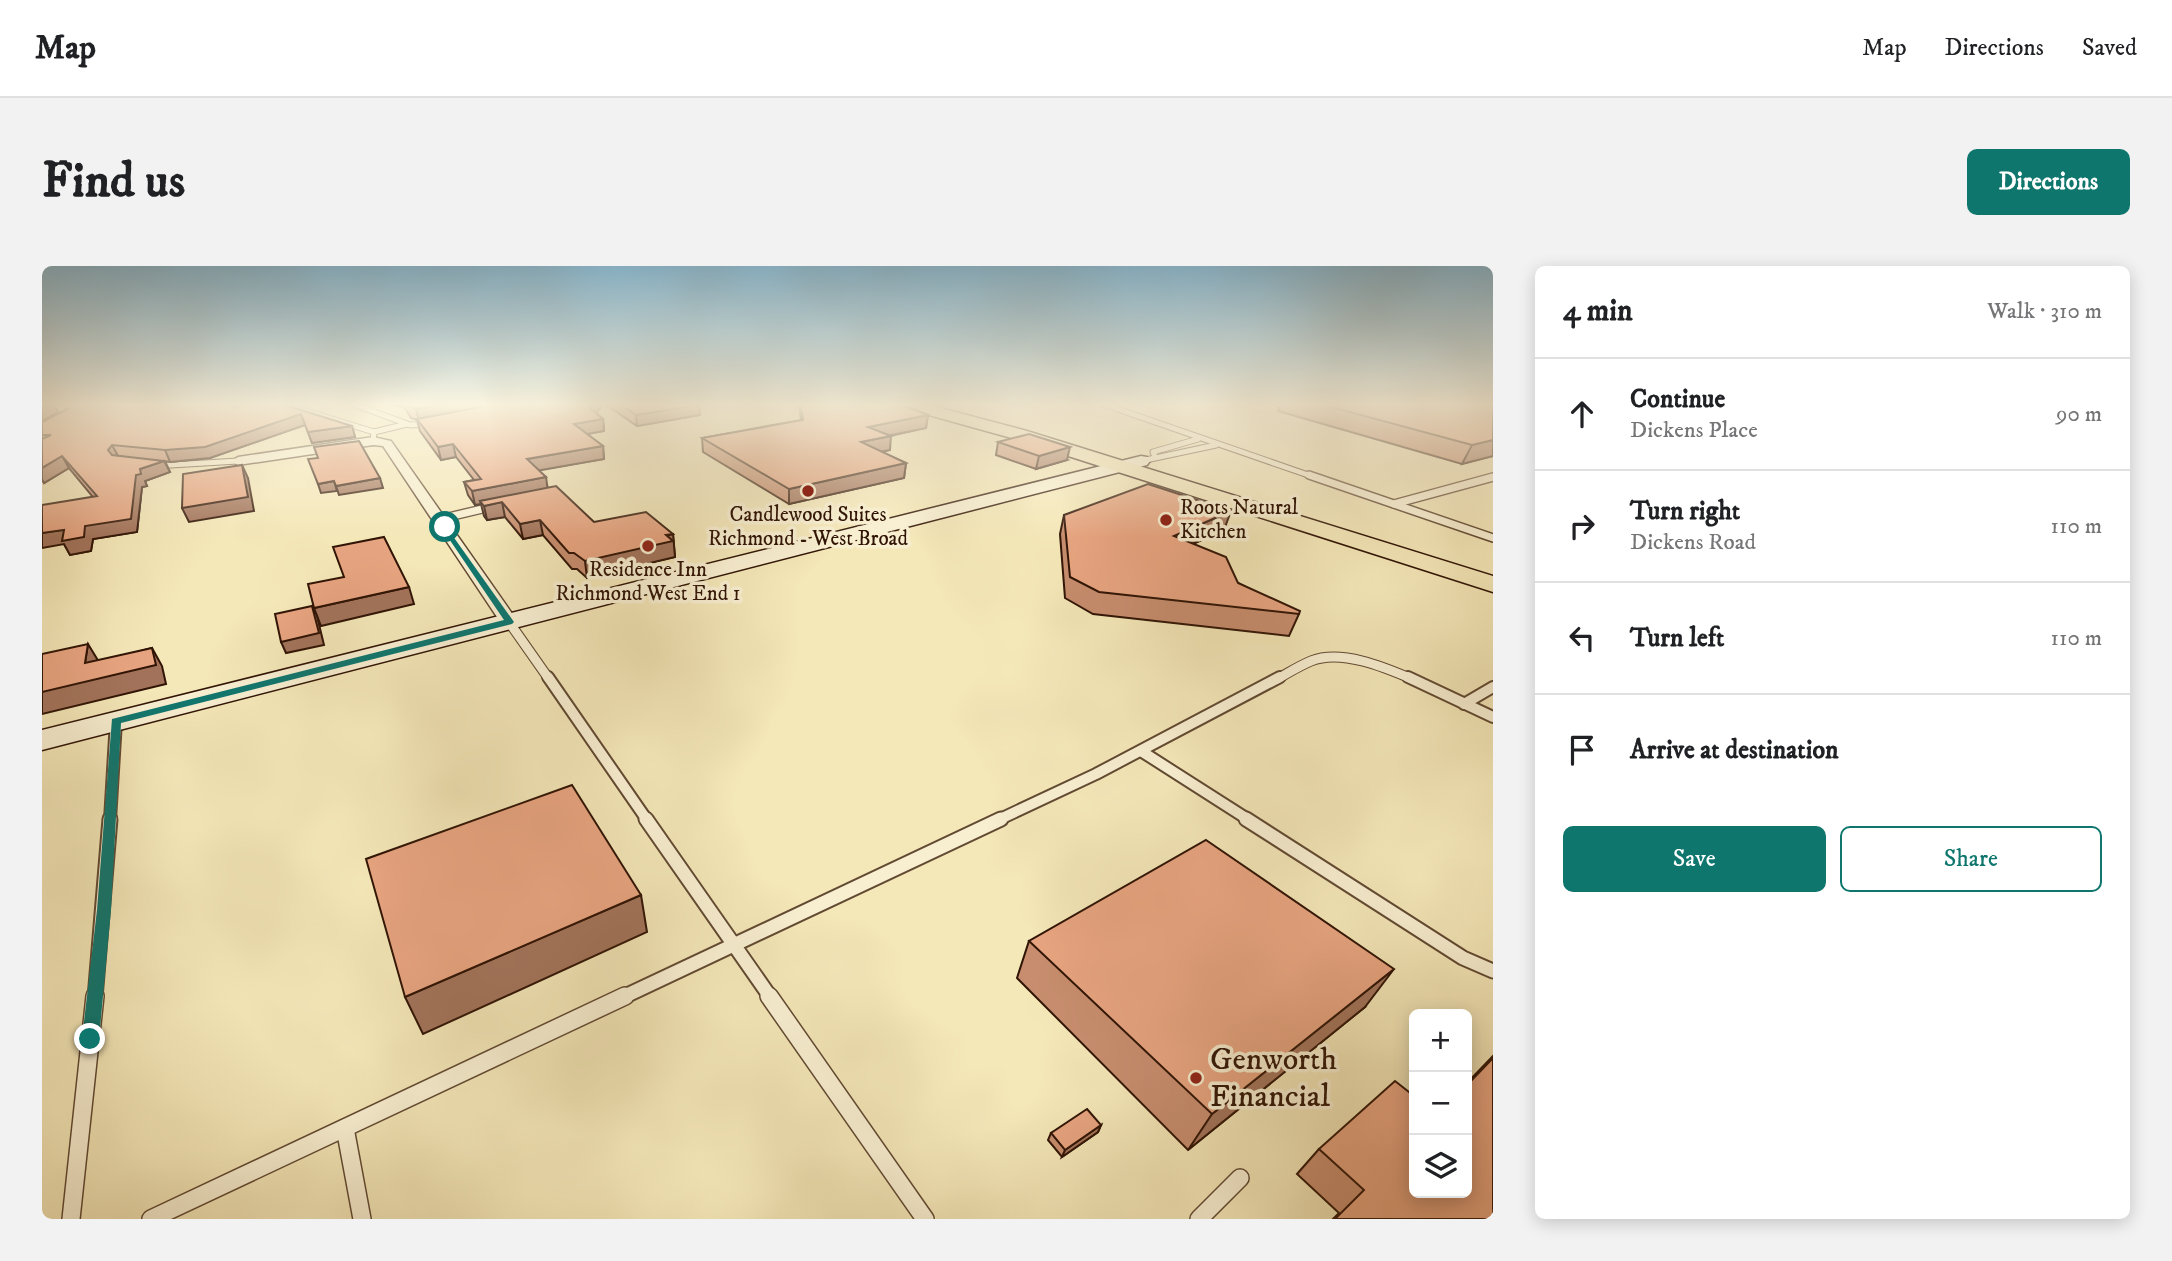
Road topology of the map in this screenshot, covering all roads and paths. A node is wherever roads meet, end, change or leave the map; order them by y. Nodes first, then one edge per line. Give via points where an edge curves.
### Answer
1 (309, 448) edge
2 (392, 448) edge
3 (1087, 448) edge
4 (1098, 448) edge
5 (1165, 448) edge
6 (1203, 448) edge
7 (1226, 448) edge
8 (238, 461) joint
9 (1139, 461) junction
10 (146, 465) edge
11 (1493, 477) edge
12 (1393, 504) junction
13 (500, 505) edge
14 (440, 519) junction
15 (1493, 538) edge
16 (1493, 565) edge
17 (1493, 584) edge
18 (509, 622) junction
19 (1493, 687) edge
20 (1464, 704) junction
21 (1493, 717) edge
22 (116, 721) junction
23 (42, 740) edge
24 (1141, 751) junction
25 (734, 943) junction
26 (1493, 971) edge
27 (345, 1128) junction
28 (1240, 1178) dead end
29 (71, 1219) edge
30 (151, 1219) edge
31 (362, 1219) edge
32 (925, 1219) edge
33 (1199, 1219) edge

1 - 8 street
2 - 14 street
3 - 9 main road
4 - 9 main road
5 - 9 lane
6 - 9 lane
7 - 12 lane
8 - 10 lane
9 - 16 main road
9 - 17 main road
9 - 18 main road
11 - 12 lane
12 - 15 lane
13 - 14 lane
14 - 18 street
18 - 22 main road
18 - 25 lane
19 - 20 lane
20 - 21 lane
20 - 24 lane via 1360,660 1328,656
22 - 23 main road
22 - 29 lane via 104,910
24 - 25 lane
24 - 26 lane via 1463,958
25 - 27 lane
25 - 32 lane
27 - 30 lane
27 - 31 lane
28 - 33 lane

